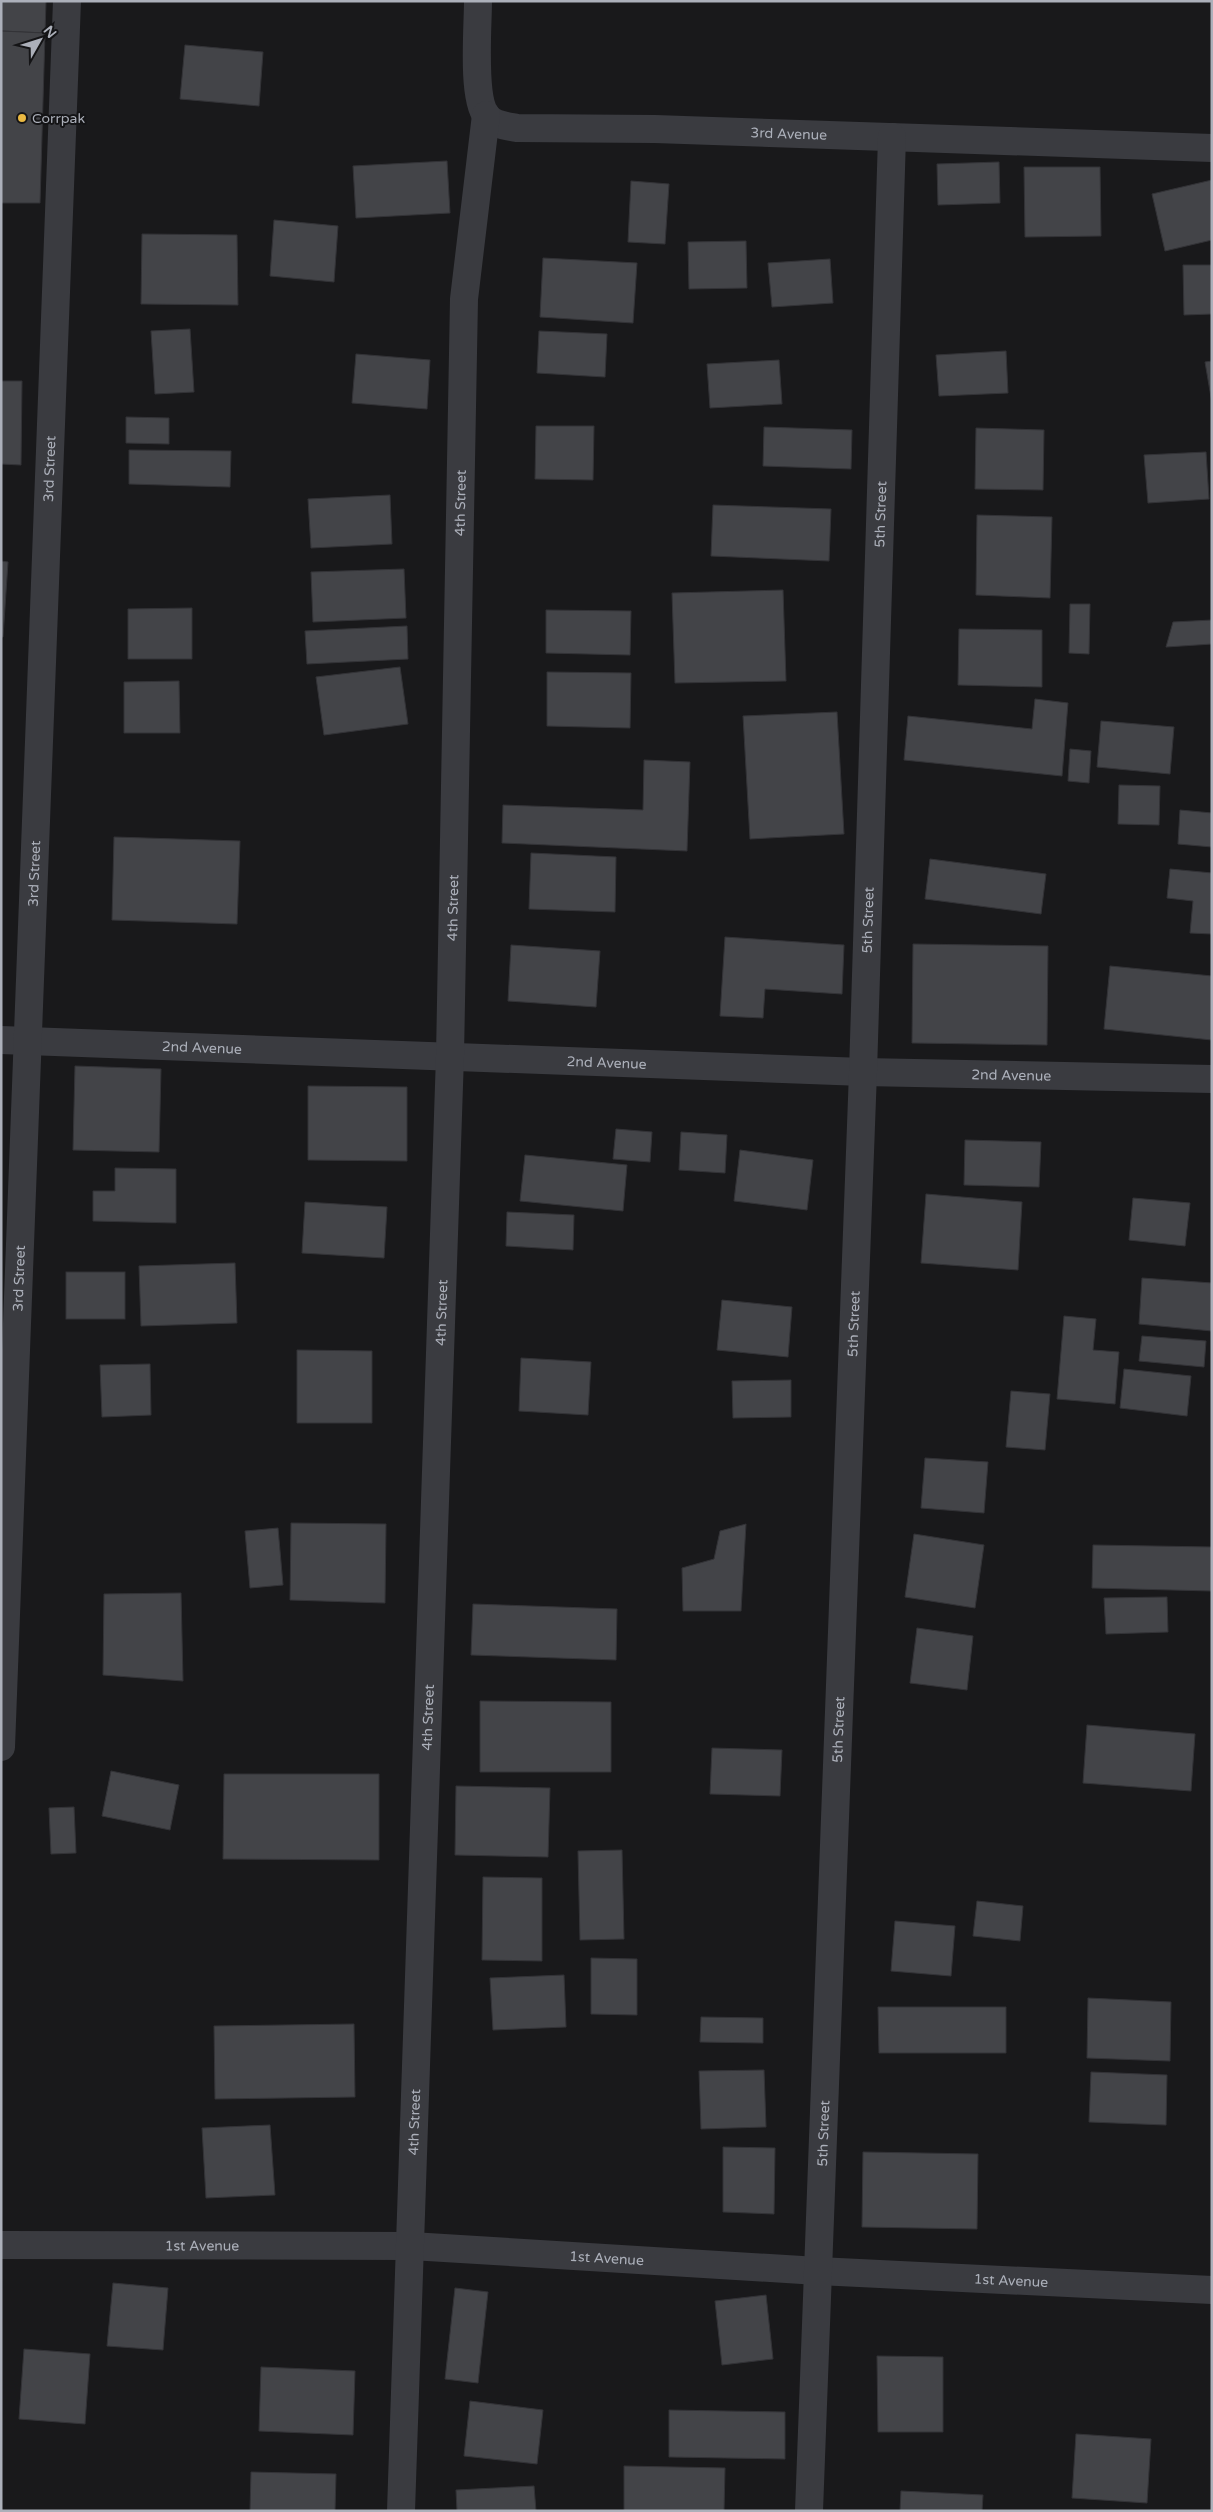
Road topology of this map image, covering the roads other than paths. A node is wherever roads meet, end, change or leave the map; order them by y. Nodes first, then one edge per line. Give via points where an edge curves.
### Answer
1 (67, 1) edge
2 (478, 1) edge
3 (486, 115) junction
4 (892, 137) junction
5 (1212, 148) edge
6 (14, 1041) edge
7 (450, 1056) junction
8 (863, 1072) junction
9 (1212, 1079) edge
10 (1, 1746) edge
11 (1, 2245) edge
12 (411, 2246) junction
13 (818, 2271) junction
14 (1212, 2290) edge
15 (402, 2511) edge
16 (809, 2511) edge

1 - 6 street, 3rd Street
2 - 3 street via 478,92
3 - 4 street, 3rd Avenue via 498,124 517,128
3 - 7 street, 4th Street via 464,299
4 - 5 street, 3rd Avenue
4 - 8 street, 5th Street
6 - 7 street, 2nd Avenue
6 - 10 street, 3rd Street
7 - 8 street, 2nd Avenue
7 - 12 street, 4th Street
8 - 9 street, 2nd Avenue
8 - 13 street, 5th Street
11 - 12 street, 1st Avenue
12 - 13 street, 1st Avenue
12 - 15 street, 4th Street
13 - 14 street, 1st Avenue
13 - 16 street, 5th Street

